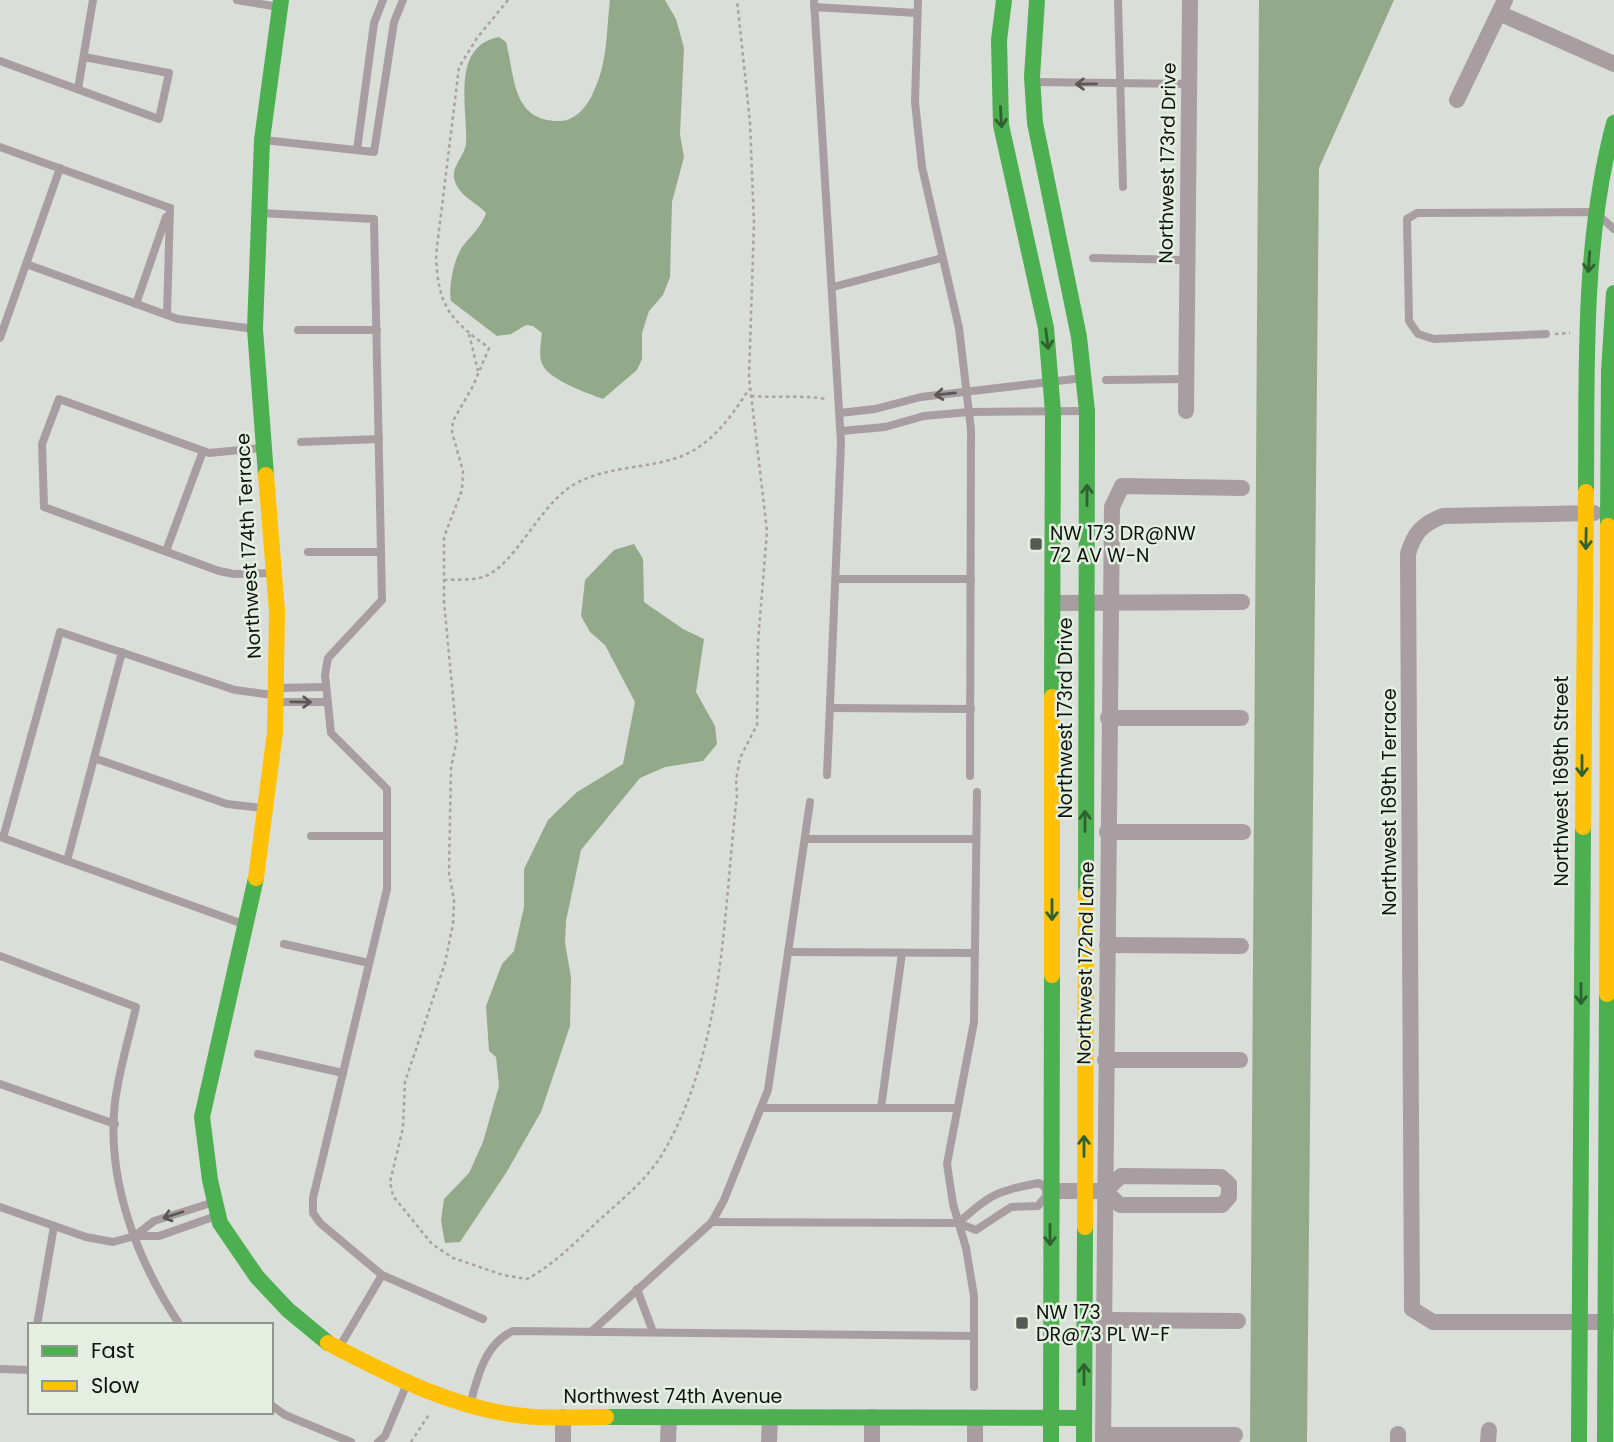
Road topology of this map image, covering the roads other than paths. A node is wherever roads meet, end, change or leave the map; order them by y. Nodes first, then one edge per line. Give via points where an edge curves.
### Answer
1 (93, 0) edge
2 (237, 0) edge
3 (383, 0) edge
4 (403, 0) edge
5 (918, 0) edge
6 (1004, 0) edge
7 (1037, 0) edge
8 (1118, 0) edge
9 (1190, 0) edge
10 (280, 4) edge
11 (814, 4) edge
12 (1502, 6) edge
13 (917, 13) junction
14 (83, 57) junction
15 (0, 61) edge
16 (1614, 64) edge
17 (1000, 81) junction
18 (1033, 82) junction
19 (1120, 83) junction
20 (1189, 84) junction
21 (78, 89) junction
22 (1457, 100) dead end
23 (1614, 123) edge
24 (262, 140) junction
25 (0, 147) edge
26 (357, 150) junction
27 (60, 169) junction
28 (1123, 187) dead end
29 (170, 208) junction
30 (1595, 212) junction
31 (260, 213) junction
32 (1614, 229) edge
33 (942, 258) junction
34 (1093, 258) dead end
35 (1187, 260) junction
36 (26, 264) junction
37 (833, 287) junction
38 (1614, 293) edge
39 (136, 304) junction
40 (167, 315) junction
41 (255, 329) junction
42 (298, 330) dead end
43 (377, 330) junction
44 (1546, 334) dead end
45 (0, 338) edge
46 (1086, 378) junction
47 (1186, 379) junction
48 (1106, 380) dead end
49 (1052, 381) junction
50 (967, 392) junction
51 (1087, 411) junction
52 (1186, 411) dead end
53 (969, 412) junction
54 (1054, 412) junction
55 (840, 414) junction
56 (841, 431) junction
57 (379, 439) junction
58 (300, 442) dead end
59 (264, 448) junction
60 (203, 451) junction
61 (1242, 488) dead end
62 (1586, 513) junction
63 (1612, 513) edge
64 (166, 551) junction
65 (308, 552) dead end
66 (381, 552) junction
67 (274, 573) junction
68 (835, 579) junction
69 (971, 579) junction
70 (1111, 602) junction
71 (1242, 602) dead end
72 (1053, 603) junction
73 (1086, 603) junction
74 (122, 652) junction
75 (326, 687) junction
76 (1583, 688) junction
77 (1611, 688) edge
78 (275, 695) junction
79 (327, 702) junction
80 (830, 708) junction
81 (971, 709) junction
82 (1108, 718) junction
83 (1241, 718) dead end
84 (94, 758) junction
85 (827, 775) dead end
86 (970, 776) dead end
87 (977, 792) dead end
88 (810, 802) dead end
89 (265, 808) junction
90 (1107, 832) junction
91 (1243, 832) dead end
92 (311, 836) dead end
93 (387, 836) junction
94 (805, 839) junction
95 (976, 839) junction
96 (67, 861) junction
97 (1581, 891) junction
98 (1611, 891) edge
99 (246, 926) junction
100 (284, 944) dead end
101 (1107, 945) junction
102 (1241, 946) dead end
103 (788, 952) junction
104 (902, 953) junction
105 (975, 953) junction
106 (0, 956) edge
107 (369, 963) junction
108 (258, 1054) dead end
109 (1105, 1060) junction
110 (1240, 1060) dead end
111 (343, 1073) junction
112 (0, 1084) edge
113 (1611, 1096) edge
114 (1581, 1097) junction
115 (761, 1108) junction
116 (881, 1108) junction
117 (957, 1108) junction
118 (115, 1124) junction
119 (1051, 1191) junction
120 (1105, 1191) junction
121 (1084, 1192) junction
122 (0, 1207) edge
123 (217, 1209) junction
124 (712, 1222) junction
125 (958, 1223) junction
126 (54, 1226) junction
127 (135, 1236) junction
128 (382, 1275) junction
129 (637, 1289) junction
130 (288, 1310) joint
131 (483, 1320) dead end
132 (1104, 1320) junction
133 (1238, 1321) dead end
134 (1580, 1322) junction
135 (1610, 1322) edge
136 (37, 1323) edge
137 (179, 1323) edge
138 (591, 1332) junction
139 (653, 1332) junction
140 (974, 1336) junction
141 (339, 1348) junction
142 (28, 1368) edge
143 (0, 1369) edge
144 (407, 1384) junction
145 (974, 1387) dead end
146 (273, 1406) edge
147 (470, 1406) junction
148 (563, 1417) junction
149 (669, 1417) junction
150 (770, 1417) junction
151 (872, 1418) junction
152 (1051, 1418) junction
153 (1084, 1418) junction
154 (975, 1419) junction
155 (1235, 1435) dead end
156 (1103, 1438) edge
157 (351, 1442) edge
158 (378, 1442) edge
159 (563, 1442) edge
160 (668, 1442) edge
161 (769, 1442) edge
162 (872, 1442) edge
163 (975, 1442) edge
164 (1051, 1442) edge
165 (1084, 1442) edge
166 (1579, 1442) edge
167 (1605, 1442) edge

1 - 14 lane
2 - 10 lane
3 - 26 lane via 373,23
4 - 26 lane via 394,22 374,152
5 - 13 lane
6 - 17 street, Northwest 173rd Drive
7 - 18 street, Northwest 173rd Drive
8 - 19 lane
9 - 20 street, Northwest 173rd Drive
10 - 24 street, Northwest 174th Terrace
11 - 13 lane
11 - 37 lane
12 - 16 street
12 - 22 street
13 - 33 lane via 915,102 922,167
14 - 21 lane
14 - 21 lane via 169,73 159,118
15 - 21 lane
17 - 18 street
17 -> 49 street, Northwest 173rd Drive via 1001,125 1046,328
19 -> 18 lane
18 - 46 street, Northwest 173rd Drive via 1034,121 1079,322
19 - 20 lane
19 - 28 lane
20 - 35 street, Northwest 173rd Drive
23 - 30 street, Northwest 169th Street
24 - 26 lane
24 - 31 street, Northwest 174th Terrace
25 - 27 lane
27 - 29 lane
27 - 36 lane
29 - 39 lane
29 - 40 lane
30 - 32 lane
30 - 44 lane via 1417,213 1407,219 1409,321 1418,334 1434,339
30 -> 62 street, Northwest 169th Street via 1588,261
31 - 41 street, Northwest 174th Terrace
31 - 43 lane via 374,219
33 - 37 lane
33 - 50 lane via 959,328
34 - 35 lane
35 - 47 street, Northwest 173rd Drive
36 - 39 lane
36 - 45 lane
37 - 55 lane
38 - 63 street via 1609,371
39 - 40 lane
40 - 41 lane via 218,327
41 - 59 street, Northwest 174th Terrace
42 - 43 lane
43 - 57 lane
46 - 49 lane
46 - 51 street, Northwest 173rd Drive
47 - 48 lane
47 - 52 street, Northwest 173rd Drive
49 - 50 lane
49 - 54 street, Northwest 173rd Drive
50 - 53 lane
50 -> 55 lane
51 - 54 lane
73 -> 51 street, Northwest 173rd Drive
53 - 54 lane
53 - 56 lane
53 - 69 lane
54 - 72 street, Northwest 173rd Drive
55 - 56 lane
56 - 68 lane
57 - 58 lane
57 - 66 lane
59 - 60 lane
59 - 67 street, Northwest 174th Terrace
60 - 64 lane
60 - 64 lane via 59,399 42,444 44,507
61 - 70 street, Northwest 172nd Lane via 1122,486 1112,508
62 - 63 street
62 -> 76 street, Northwest 169th Street
62 - 134 street, Northwest 169th Terrace via 1443,516 1414,534 1408,554 1412,1309 1433,1322
63 - 77 street
64 - 67 lane via 234,574
65 - 66 lane
66 - 75 lane via 382,600 328,658
67 - 78 street, Northwest 174th Terrace
68 - 69 lane
68 - 80 lane
69 - 81 lane
70 - 71 street
70 - 73 street
70 - 82 street, Northwest 172nd Lane
72 - 73 street
72 -> 119 street, Northwest 173rd Drive
121 -> 73 street, Northwest 173rd Drive
74 - 78 lane via 235,690
74 - 84 lane
74 - 96 lane via 60,632 3,838
75 - 78 lane
75 - 79 lane
76 - 77 street
76 -> 97 street, Northwest 169th Street
77 - 98 street
78 -> 79 lane
78 - 89 street, Northwest 174th Terrace
79 - 93 lane via 331,733 387,789
80 - 81 lane
80 - 85 lane
81 - 86 lane
82 - 83 street
82 - 90 street, Northwest 172nd Lane
84 - 89 lane via 227,804
84 - 96 lane
87 - 95 lane
88 - 94 lane
89 - 99 street, Northwest 174th Terrace
90 - 91 street
90 - 101 street, Northwest 172nd Lane
92 - 93 lane
93 - 107 lane via 387,890
94 - 95 lane
94 - 103 lane
95 - 105 lane
96 - 99 lane
97 - 98 street
97 -> 114 street, Northwest 169th Street
98 - 113 street
99 - 123 street, Northwest 174th Terrace via 202,1117
100 - 107 lane
101 - 102 street
101 - 109 street, Northwest 172nd Lane
103 - 104 lane
103 - 115 lane via 768,1090
104 - 105 lane
104 - 116 lane
105 - 117 lane via 974,1022
106 - 118 lane via 136,1007 115,1103
107 - 111 lane
108 - 111 lane
109 - 110 street
109 - 120 street, Northwest 172nd Lane
111 - 128 lane via 313,1213
112 - 118 lane
113 - 114 street
113 - 135 street
114 - 134 street, Northwest 169th Street
115 - 116 lane
115 - 124 lane
116 - 117 lane
117 - 125 lane via 947,1164
118 - 127 lane via 119,1180
119 - 121 street
119 - 125 lane via 1039,1183 999,1191
119 - 125 lane via 1038,1206 1011,1207 976,1230
119 -> 152 street, Northwest 173rd Drive
120 - 120 street via 1120,1205 1222,1205 1229,1196 1228,1184 1221,1178 1121,1176
120 - 121 street
120 - 132 street, Northwest 172nd Lane
153 -> 121 street, Northwest 173rd Drive
122 - 126 lane
123 - 127 lane via 159,1236
123 -> 127 lane via 154,1221
123 - 130 street, Northwest 174th Terrace via 220,1223 257,1278
124 - 125 lane
124 - 129 lane
125 - 140 lane via 974,1296
126 - 127 lane via 98,1241
126 - 136 lane
127 - 137 lane via 159,1294
128 - 131 lane
128 - 141 lane
129 - 138 lane
129 - 139 lane
130 - 141 street, Northwest 74th Avenue
132 - 133 street
132 - 156 street, Northwest 172nd Lane
134 - 135 street
134 - 166 street, Northwest 169th Street
135 - 167 street
138 - 139 lane
138 - 147 lane via 513,1331 502,1336 484,1364
139 - 140 lane
140 - 145 lane
141 - 144 street, Northwest 74th Avenue
142 - 143 lane
144 - 147 street, Northwest 74th Avenue
144 - 158 lane via 385,1436
146 - 157 lane
147 - 148 street, Northwest 74th Avenue via 524,1416
148 - 149 street, Northwest 74th Avenue
148 - 159 street
149 - 150 street, Northwest 74th Avenue
149 - 160 street
150 - 151 street, Northwest 74th Avenue
150 - 161 street
151 - 154 street, Northwest 74th Avenue
151 - 162 street
152 - 153 street, Northwest 74th Avenue
152 - 154 street, Northwest 74th Avenue
152 - 164 street, Northwest 173rd Drive
153 - 165 street, Northwest 173rd Drive
154 - 163 street
155 - 156 street

